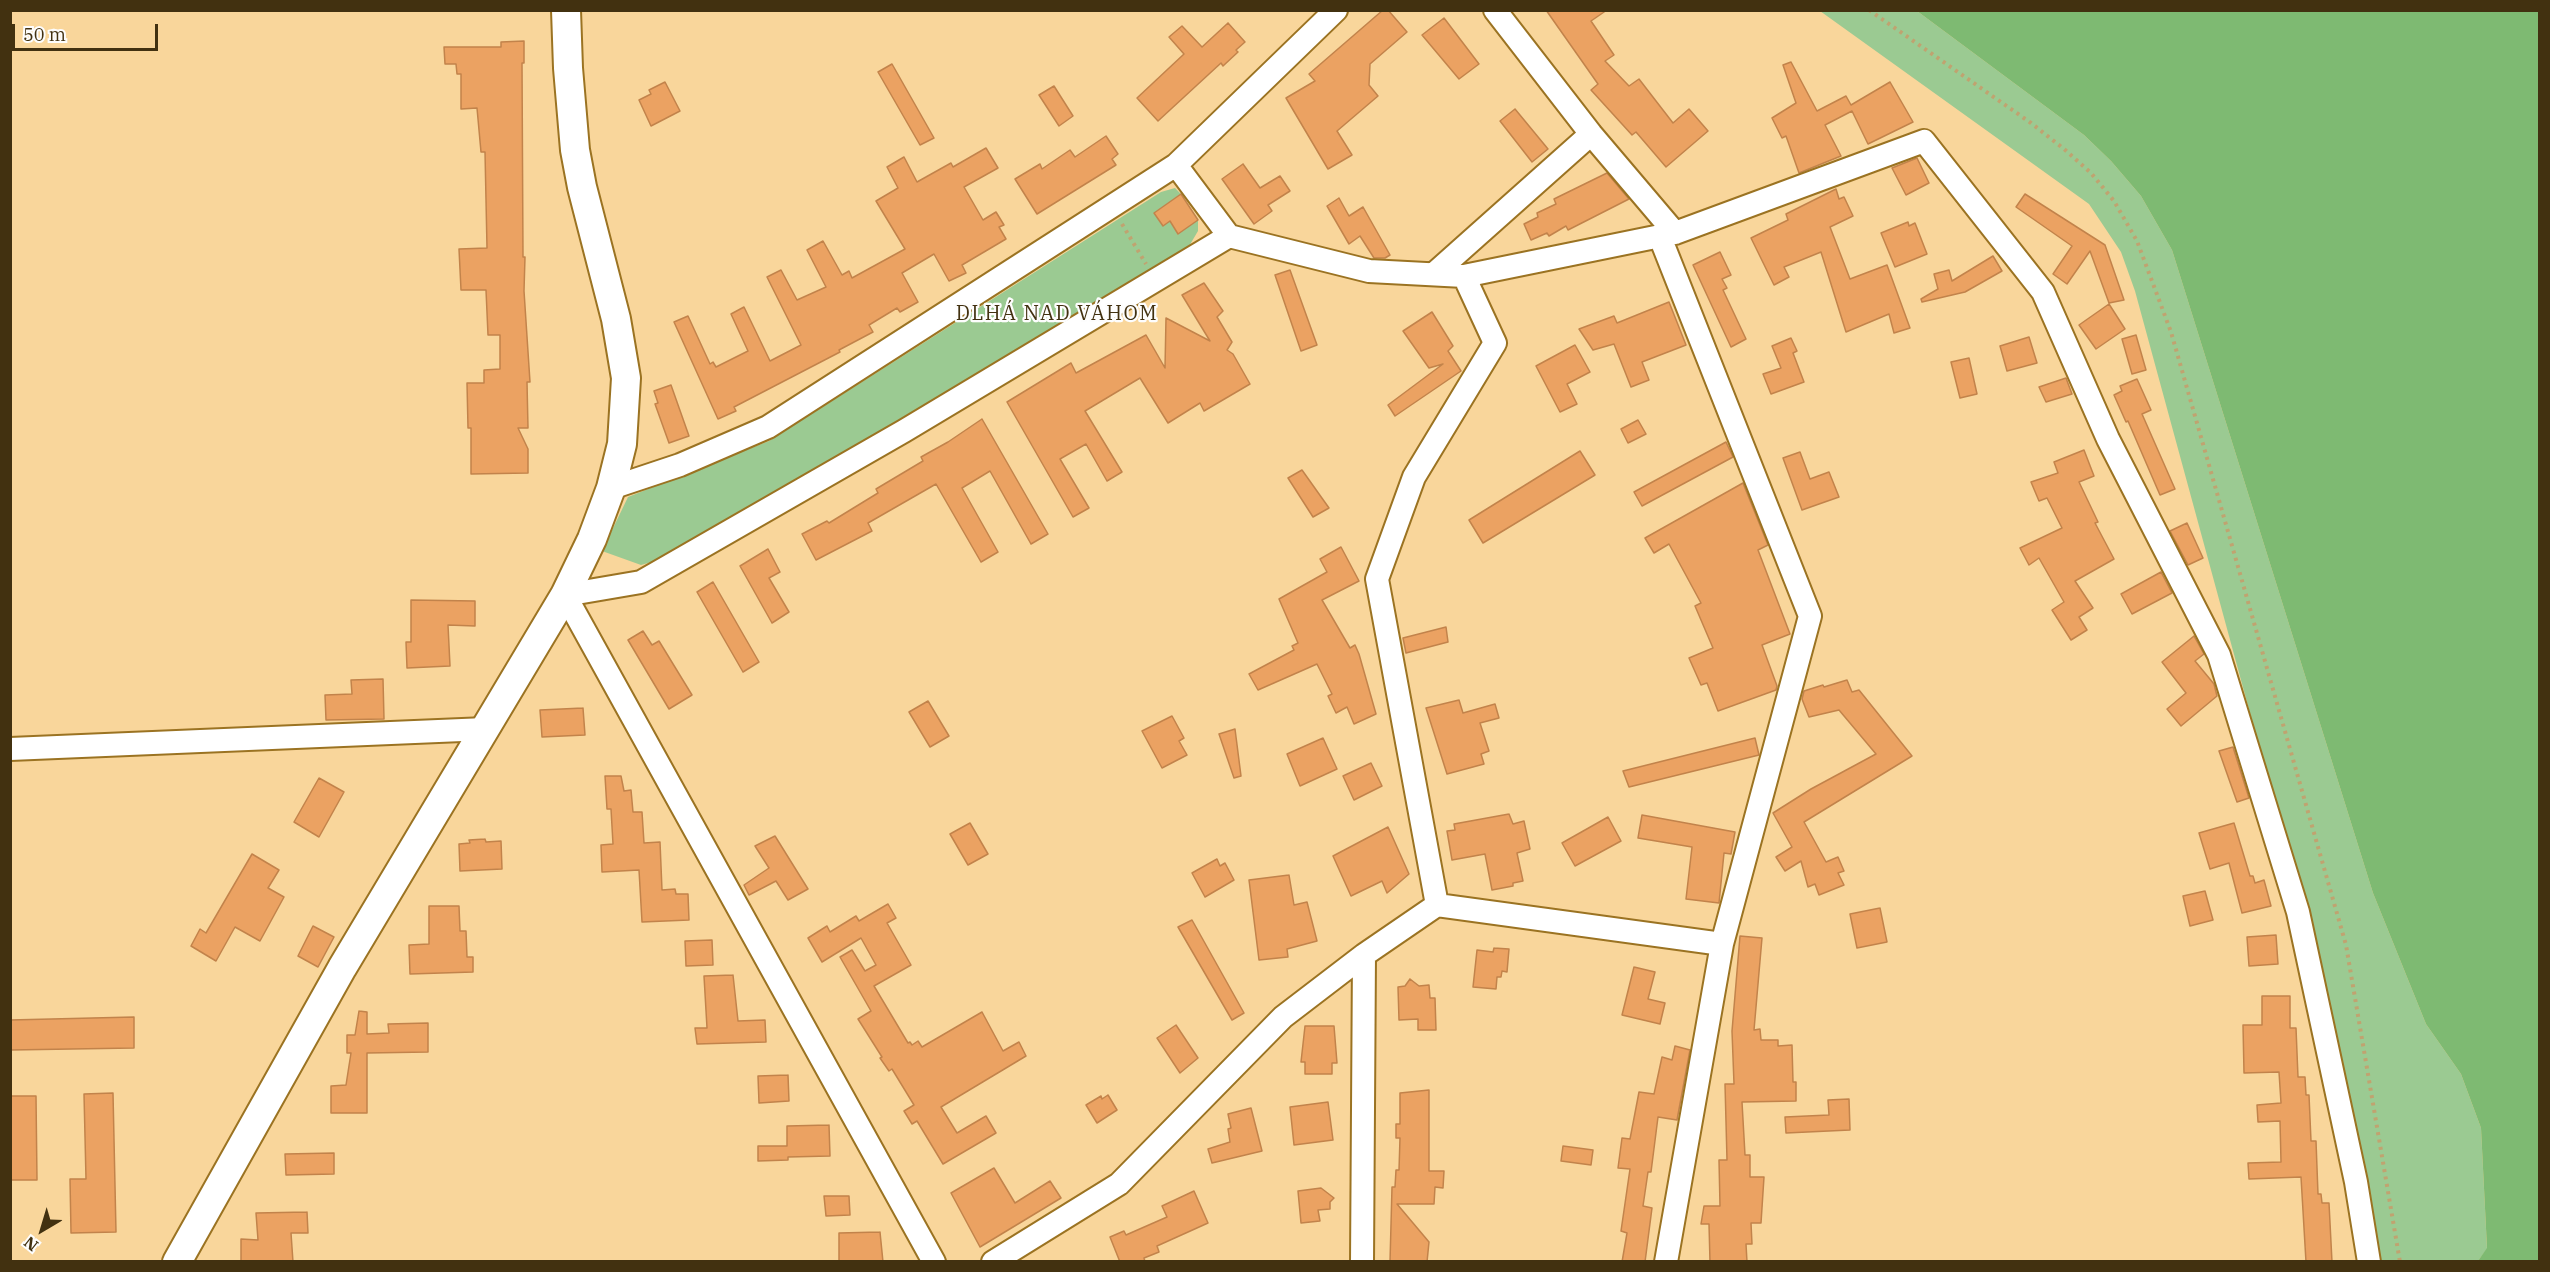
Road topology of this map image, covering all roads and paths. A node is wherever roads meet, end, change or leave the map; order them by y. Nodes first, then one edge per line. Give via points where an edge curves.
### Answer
1 (566, 10) edge
2 (1336, 10) edge
3 (1495, 10) edge
4 (1869, 10) edge
5 (1591, 134) junction
6 (1176, 165) junction
7 (1111, 207) junction
8 (1668, 235) junction
9 (1229, 236) junction
10 (1435, 273) junction
11 (1464, 276) junction
12 (1156, 280) junction
13 (611, 488) junction
14 (565, 595) junction
15 (486, 729) junction
16 (10, 749) edge
17 (1437, 905) junction
18 (1722, 944) junction
19 (1364, 955) junction
20 (177, 1262) edge
21 (934, 1262) edge
22 (993, 1262) edge
23 (1362, 1262) edge
24 (1666, 1262) edge
25 (2368, 1262) edge
26 (2400, 1262) edge

1 - 13 main road via 575,150 616,318 626,378 622,444
2 - 6 street
3 - 5 street
4 - 26 path via 2064,149 2114,201 2137,241 2171,332 2346,945
5 - 8 street
5 - 10 street
6 - 7 street
6 - 9 street
7 - 12 path
7 - 13 street via 768,427 680,465
8 - 11 street
8 - 18 street via 1810,616
8 - 25 street via 1924,141 2043,292 2108,439 2219,655 2298,912 2356,1182
9 - 10 street via 1369,271
9 - 12 street
10 - 11 street
11 - 17 street via 1495,343 1414,477 1377,579
12 - 14 street via 642,582
13 - 14 main road
14 - 15 main road
14 - 21 street
15 - 16 street
15 - 20 main road via 342,968
17 - 18 street
17 - 19 street
18 - 24 street
19 - 22 street via 1283,1017 1119,1184
19 - 23 street

